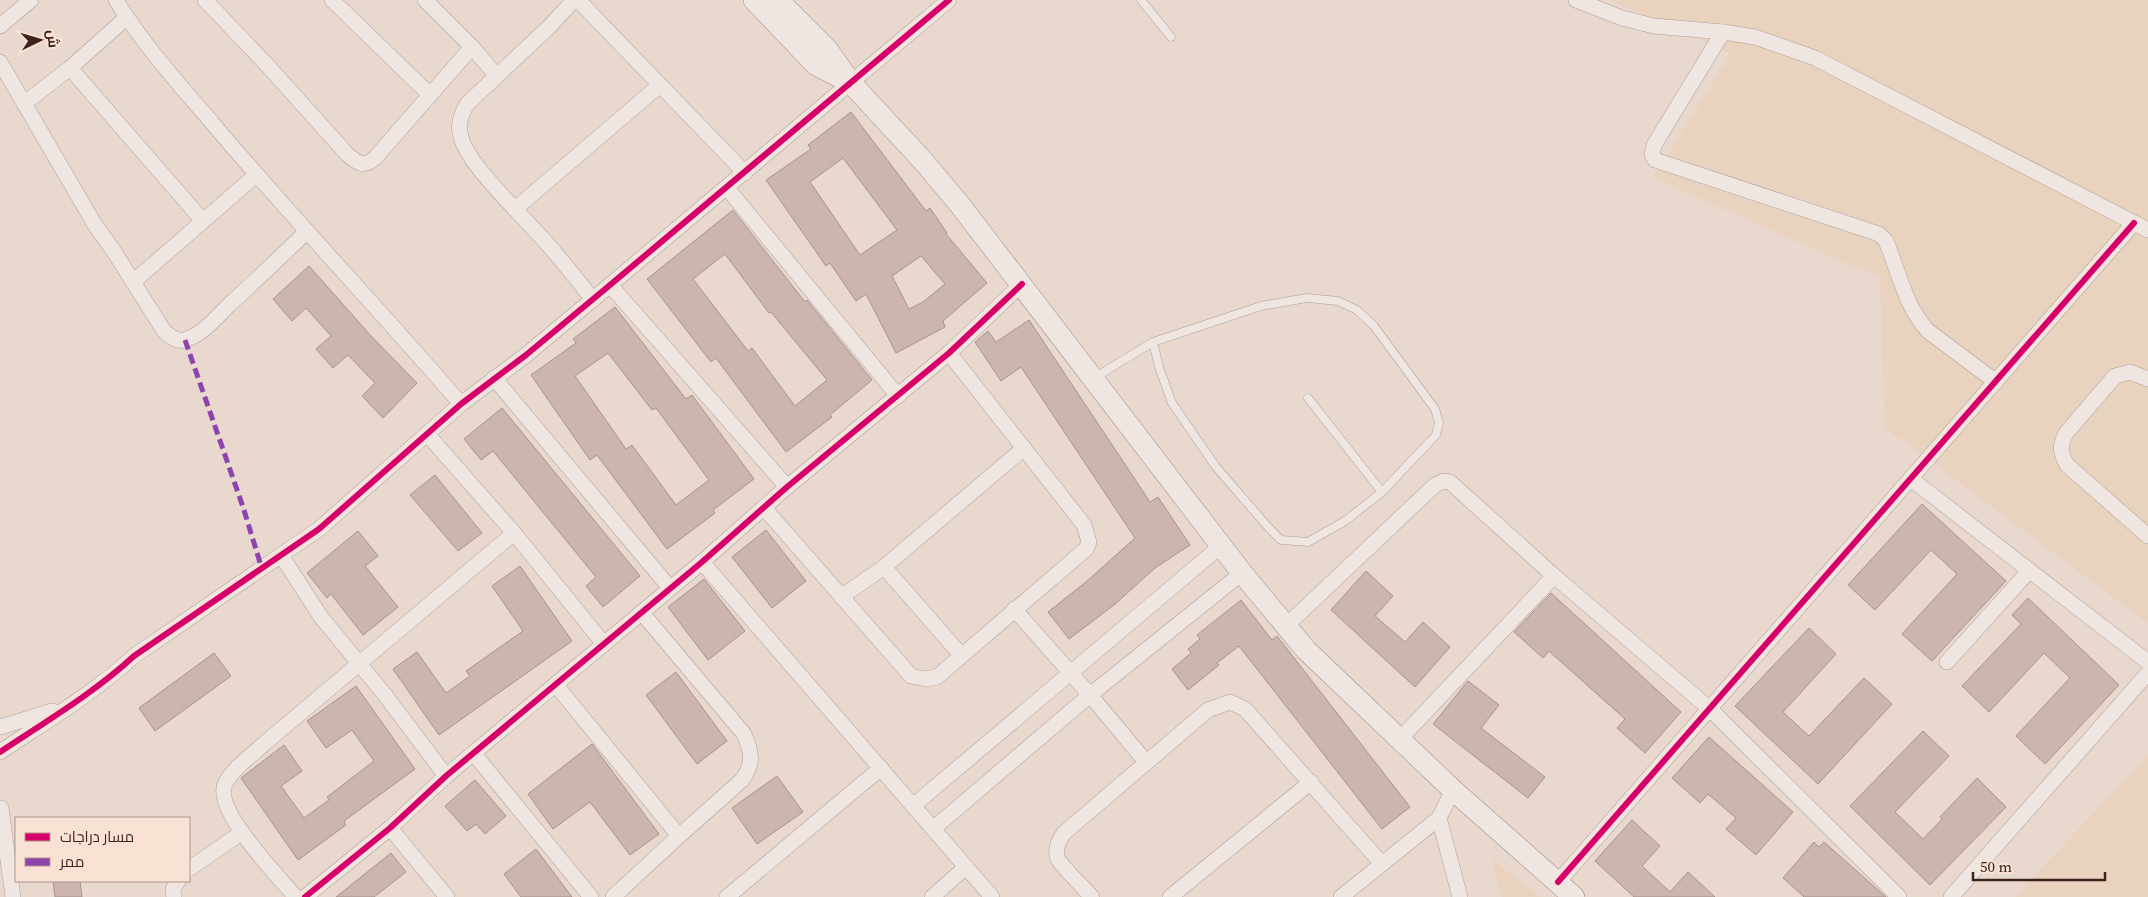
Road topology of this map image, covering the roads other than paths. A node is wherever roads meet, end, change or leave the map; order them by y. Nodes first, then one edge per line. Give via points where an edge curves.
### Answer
1 (31, 0) edge
2 (116, 0) edge
3 (205, 0) edge
4 (332, 0) edge
5 (425, 0) edge
6 (574, 0) edge
7 (578, 0) edge
8 (754, 0) edge
9 (778, 0) edge
10 (950, 0) edge
11 (1141, 0) edge
12 (1576, 0) edge
13 (126, 18) junction
14 (0, 26) edge
15 (1723, 32) junction
16 (1171, 37) dead end
17 (472, 47) junction
18 (0, 62) edge
19 (70, 68) junction
20 (496, 75) junction
21 (851, 83) junction
22 (660, 85) junction
23 (429, 94) junction
24 (25, 103) junction
25 (745, 173) junction
26 (256, 175) junction
27 (728, 188) junction
28 (515, 209) junction
29 (203, 221) junction
30 (2141, 227) edge
31 (307, 231) junction
32 (133, 282) junction
33 (1022, 284) junction
34 (610, 286) junction
35 (593, 300) junction
36 (1153, 342) junction
37 (949, 353) junction
38 (494, 378) junction
39 (1094, 378) junction
40 (2148, 379) edge
41 (1996, 382) junction
42 (898, 396) junction
43 (1308, 398) dead end
44 (461, 404) junction
45 (427, 434) junction
46 (1024, 448) junction
47 (1911, 480) junction
48 (787, 487) junction
49 (1382, 492) junction
50 (765, 508) junction
51 (514, 533) junction
52 (2148, 536) edge
53 (1222, 545) junction
54 (281, 555) junction
55 (702, 562) junction
56 (884, 567) junction
57 (2029, 571) junction
58 (1242, 573) junction
59 (1554, 576) junction
60 (670, 588) junction
61 (840, 597) junction
62 (1014, 609) junction
63 (642, 612) junction
64 (1286, 626) junction
65 (604, 644) junction
66 (961, 654) junction
67 (1947, 662) dead end
68 (2148, 662) edge
69 (360, 663) junction
70 (1070, 673) junction
71 (2148, 673) edge
72 (556, 685) junction
73 (1090, 695) junction
74 (70, 705) junction
75 (1710, 709) junction
76 (0, 728) edge
77 (1399, 740) junction
78 (0, 752) edge
79 (474, 754) junction
80 (1146, 762) junction
81 (881, 768) junction
82 (446, 776) junction
83 (1310, 782) junction
84 (1453, 790) junction
85 (914, 804) junction
86 (1, 808) edge
87 (1439, 818) junction
88 (390, 828) junction
89 (934, 828) junction
90 (242, 833) junction
91 (679, 836) junction
92 (1382, 864) junction
93 (966, 867) junction
94 (190, 869) edge
95 (177, 882) edge
96 (1558, 882) junction
97 (13, 897) edge
98 (174, 897) edge
99 (296, 897) edge
100 (305, 897) edge
101 (447, 897) edge
102 (591, 897) edge
103 (613, 897) edge
104 (727, 897) edge
105 (932, 897) edge
106 (992, 897) edge
107 (1092, 897) edge
108 (1170, 897) edge
109 (1341, 897) edge
110 (1460, 897) edge
111 (1574, 897) edge
112 (1899, 897) edge
113 (1951, 897) edge

1 - 14 street
2 - 13 street
3 - 23 street via 359,164 375,158
4 - 23 street
5 - 17 street
6 - 20 street
7 - 22 street
8 - 21 main road via 816,64
9 - 21 main road via 827,49
10 - 21 street
11 - 16 lane
12 - 15 street via 1622,18 1654,26
13 - 19 street
13 - 26 street
15 - 30 street via 1755,37 1815,58
15 - 41 street via 1654,146 1652,155 1655,160 1879,234 1886,241 1919,321
17 - 20 street
17 - 23 street
18 - 24 street
19 - 24 street
19 - 29 street
20 - 28 street via 467,104 459,129 468,153
21 - 25 street
21 - 33 main road via 924,162
22 - 25 street
22 - 28 street
24 - 32 street via 91,218
25 - 27 street
26 - 29 street
26 - 31 street
27 - 34 street
27 - 42 street
28 - 35 street
29 - 32 street
30 - 41 street
31 - 32 street via 222,312 185,340 171,338 164,331
31 - 44 street
33 - 37 street
33 - 39 main road
34 - 35 street
34 - 48 street
35 - 38 street
36 - 39 lane
36 - 49 lane via 1172,403 1216,467 1282,540 1308,542 1345,521
36 - 49 lane via 1261,306 1308,298 1338,301 1357,310 1374,326 1435,409 1439,423 1436,435
37 - 42 street
37 - 46 street
38 - 44 street
38 - 60 street
39 - 53 main road
40 - 52 street via 2130,372 2115,376 2066,432 2061,449 2067,465
41 - 47 street
42 - 48 street
43 - 49 lane
44 - 45 street
45 - 51 street
45 - 54 street via 319,529
46 - 56 street
46 - 62 street via 1084,525 1089,542 1086,549
47 - 57 street
47 - 75 street
48 - 50 street
50 - 55 street
50 - 61 street
51 - 65 street
51 - 69 street
53 - 58 main road
53 - 70 street
54 - 69 street via 321,617
54 - 74 street via 134,656
55 - 60 street
55 - 81 street
56 - 61 street
56 - 66 street
57 - 67 street
57 - 68 street
58 - 64 main road
58 - 73 street
59 - 64 street via 1450,482 1444,481
59 - 75 street
59 - 77 street
60 - 63 street
61 - 66 street via 912,676 936,677
62 - 66 street
62 - 70 street
63 - 65 street
63 - 91 street via 744,734 751,750 749,771 742,780
64 - 77 main road via 1306,650
65 - 72 street
69 - 82 street
69 - 90 street via 230,777 224,787 224,795
70 - 73 street
70 - 85 street
71 - 113 street
72 - 79 street
72 - 91 street
73 - 80 street
73 - 89 street
74 - 76 street
74 - 78 street
75 - 96 street
75 - 112 street
77 - 84 main road
79 - 82 street
79 - 102 street
80 - 83 street via 1208,710 1230,702 1245,708
80 - 107 street via 1058,840 1058,859
81 - 85 street
81 - 104 street
82 - 88 street
83 - 92 street
83 - 108 street
84 - 87 street
84 - 96 main road
85 - 89 street
86 - 97 street
87 - 92 street
87 - 110 street
88 - 100 street
88 - 101 street
89 - 93 street
90 - 94 street
90 - 99 street
91 - 103 street
92 - 109 street
93 - 105 street
93 - 106 street
95 - 98 street via 173,889
96 - 111 main road

